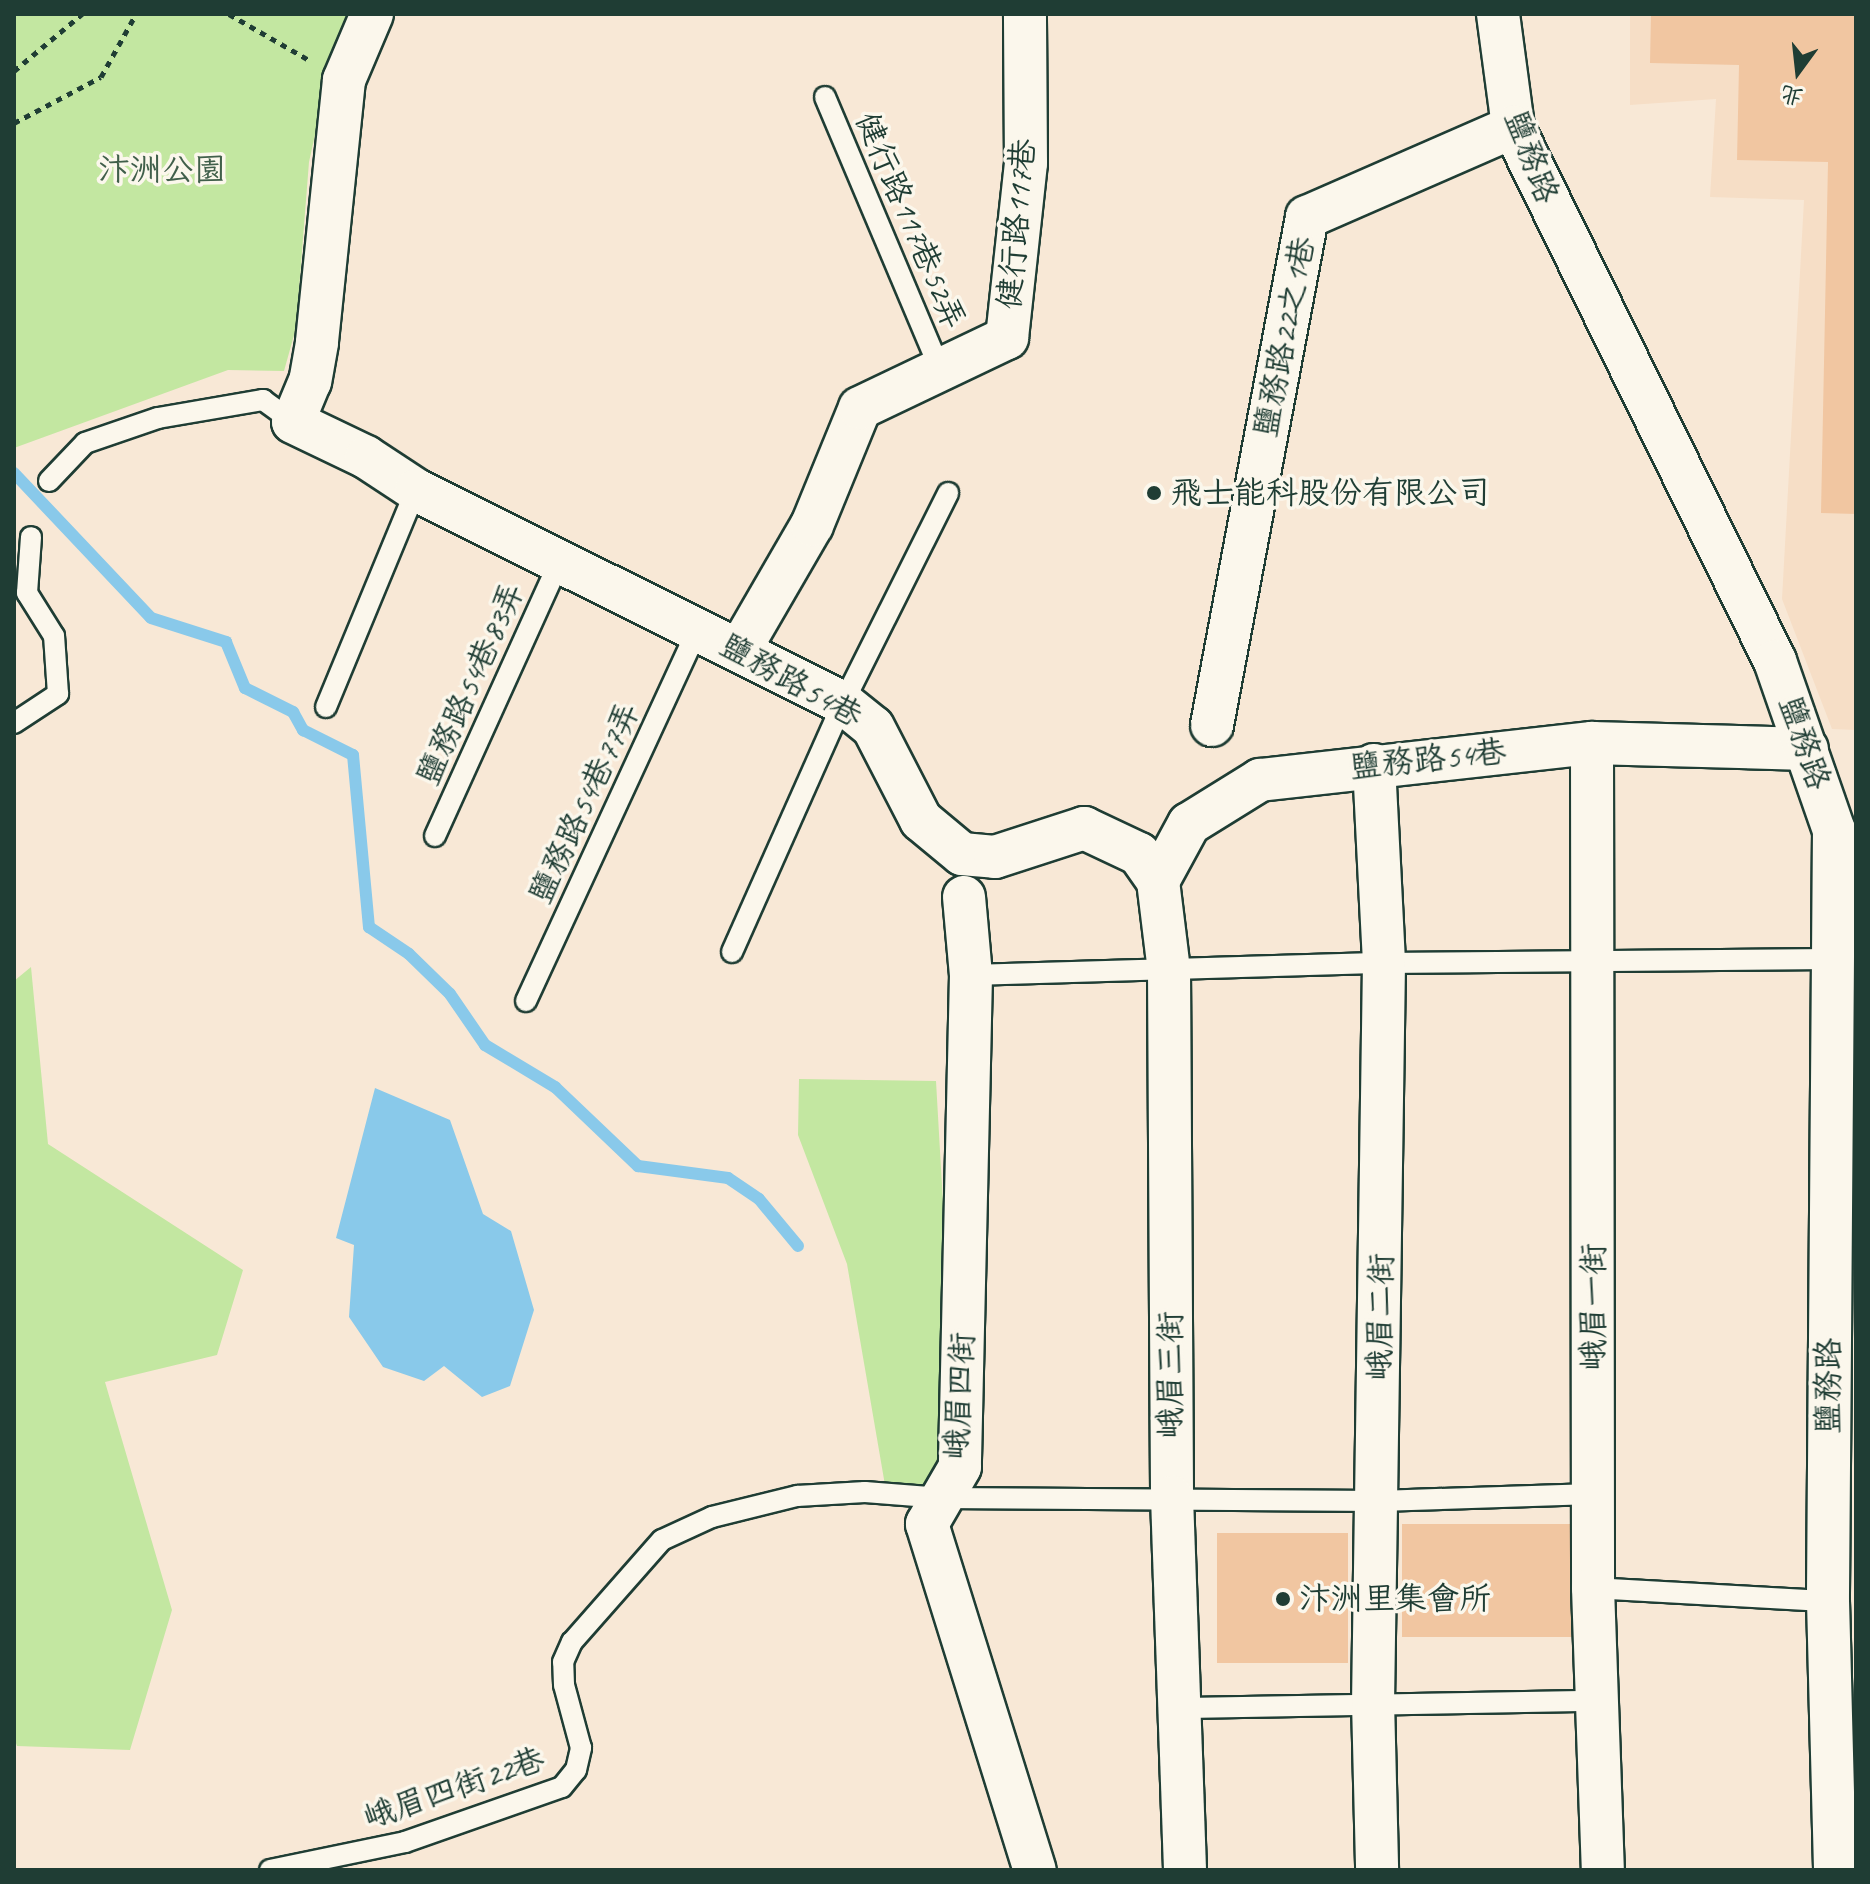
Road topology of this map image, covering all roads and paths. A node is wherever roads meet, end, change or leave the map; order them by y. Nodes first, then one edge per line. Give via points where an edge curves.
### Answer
1 (82, 14) edge
2 (136, 14) edge
3 (229, 14) edge
4 (372, 14) edge
5 (1025, 14) edge
6 (1498, 14) edge
7 (14, 71) edge
8 (344, 80) junction
9 (825, 97) dead end
10 (14, 123) edge
11 (1513, 127) junction
12 (940, 369) junction
13 (293, 422) junction
14 (49, 481) dead end
15 (416, 490) junction
16 (948, 493) dead end
17 (31, 537) dead end
18 (561, 558) junction
19 (698, 629) junction
20 (740, 649) junction
21 (843, 703) junction
22 (326, 707) dead end
23 (14, 723) edge
24 (1212, 725) dead end
25 (1592, 743) junction
26 (1807, 749) junction
27 (1374, 765) junction
28 (1845, 832) edge
29 (435, 836) dead end
30 (1158, 881) junction
31 (964, 897) dead end
32 (732, 952) dead end
33 (1831, 959) junction
34 (1384, 963) junction
35 (1595, 963) junction
36 (1169, 970) junction
37 (971, 975) junction
38 (526, 1001) dead end
39 (1593, 1494) junction
40 (1172, 1497) junction
41 (942, 1498) junction
42 (1379, 1501) junction
43 (1593, 1588) junction
44 (1828, 1601) junction
45 (1373, 1701) junction
46 (1599, 1701) junction
47 (1182, 1708) junction
48 (270, 1870) edge
49 (1035, 1870) edge
50 (1185, 1870) edge
51 (1377, 1870) edge
52 (1603, 1870) edge
53 (1835, 1870) edge

1 - 7 path
2 - 10 path via 101,77
3 - 8 path
4 - 8 street
5 - 12 street, 健行路117巷 via 1026,163 1007,338
6 - 11 street, 鹽務路
8 - 13 street via 317,343 310,381
9 - 12 lane, 健行路117巷52弄
11 - 24 street, 鹽務路22之1巷 via 1307,217
11 - 26 street, 鹽務路 via 1775,661
12 - 20 street, 健行路117巷 via 860,408 812,525
13 - 14 lane, 鹽務路54巷 via 263,400 158,418 85,443
13 - 15 street, 鹽務路54巷 via 366,457
15 - 18 street, 鹽務路54巷
15 - 22 lane
16 - 21 lane
17 - 23 lane via 27,593 54,636 58,694
18 - 19 street, 鹽務路54巷
18 - 29 lane, 鹽務路54巷83弄
19 - 20 street, 鹽務路54巷
19 - 38 lane, 鹽務路54巷77弄
20 - 21 street, 鹽務路54巷
21 - 30 street, 鹽務路54巷 via 873,727 921,820 962,854 995,857 1084,828 1139,854
21 - 32 lane
25 - 26 street, 鹽務路54巷
25 - 27 street, 鹽務路54巷
25 - 35 street, 峨眉一街
26 - 28 street, 鹽務路
27 - 30 street, 鹽務路54巷 via 1260,780 1189,824
27 - 34 street, 峨眉二街
28 - 33 street, 鹽務路
30 - 36 street, 峨眉三街
31 - 37 street, 峨眉四街
33 - 35 lane
33 - 44 street, 鹽務路
34 - 35 lane
34 - 36 lane
34 - 42 street, 峨眉二街
35 - 39 street, 峨眉一街
36 - 37 lane
36 - 40 street, 峨眉三街
37 - 41 street, 峨眉四街 via 960,1467
39 - 42 lane, 峨眉四街22巷
39 - 43 street, 峨眉一街
40 - 41 lane, 峨眉四街22巷
40 - 42 lane, 峨眉四街22巷
40 - 47 street, 峨眉三街
41 - 48 lane, 峨眉四街22巷 via 865,1492 797,1496 680,1529 662,1540 572,1642 563,1662 581,1748 576,1770 562,1787 405,1842
41 - 49 street, 峨眉四街 via 927,1524
42 - 45 street, 峨眉二街
43 - 44 lane
43 - 46 street, 峨眉一街
44 - 53 street, 鹽務路
45 - 46 lane
45 - 47 lane
45 - 51 street, 峨眉二街
46 - 52 street, 峨眉一街
47 - 50 street, 峨眉三街

